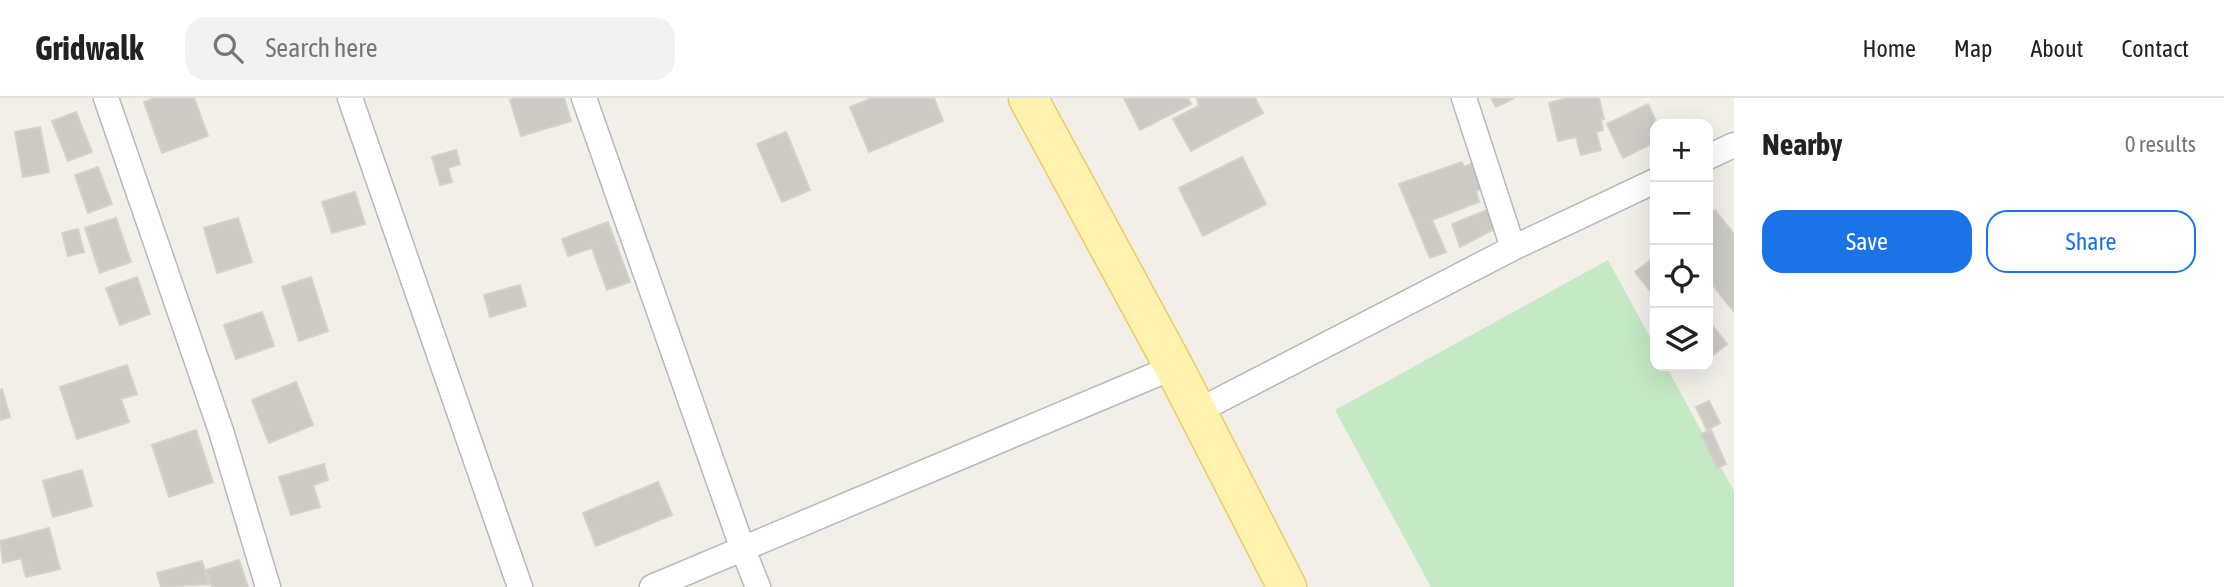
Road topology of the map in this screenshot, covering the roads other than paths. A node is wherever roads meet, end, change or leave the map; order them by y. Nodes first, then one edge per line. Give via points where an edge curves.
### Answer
1 (106, 98) edge
2 (350, 98) edge
3 (584, 98) edge
4 (1028, 98) edge
5 (1464, 98) edge
6 (1734, 145) edge
7 (1713, 155) edge
8 (1653, 182) edge
9 (1513, 248) junction
10 (1174, 367) junction
11 (1196, 412) junction
12 (742, 547) junction
13 (268, 587) edge
14 (520, 587) edge
15 (652, 587) edge
16 (758, 587) edge
17 (1287, 587) edge

1 - 13 street via 221,432
2 - 14 street
3 - 12 street
4 - 10 main road
5 - 9 street
6 - 7 street
8 - 9 street
9 - 11 street
10 - 11 main road
10 - 12 street
11 - 17 main road
12 - 15 street
12 - 16 street

